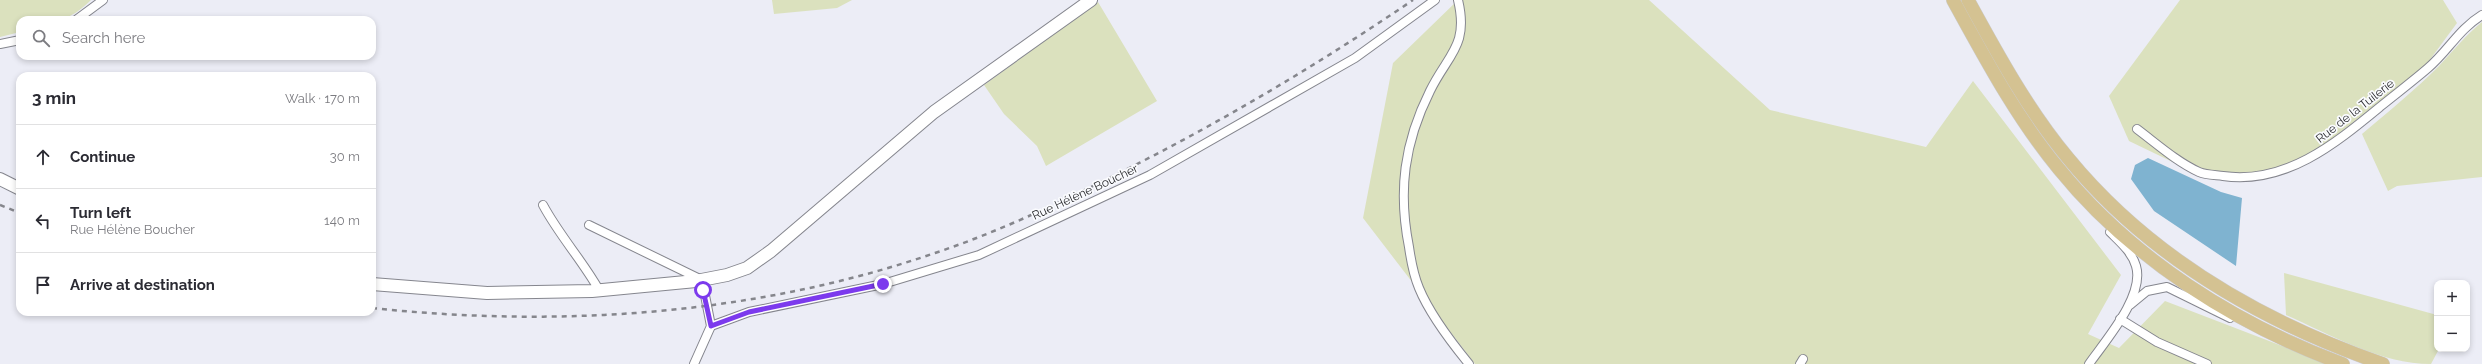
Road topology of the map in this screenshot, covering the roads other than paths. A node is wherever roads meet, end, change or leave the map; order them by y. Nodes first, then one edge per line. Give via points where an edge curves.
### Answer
1 (103, 0) edge
2 (1091, 0) edge
3 (1435, 0) edge
4 (1458, 0) edge
5 (1953, 0) edge
6 (1968, 0) edge
7 (81, 16) edge
8 (2482, 16) edge
9 (16, 41) edge
10 (0, 44) edge
11 (2137, 129) dead end
12 (0, 179) edge
13 (16, 187) edge
14 (2075, 188) junction
15 (543, 204) dead end
16 (589, 225) dead end
17 (702, 280) junction
18 (376, 284) edge
19 (599, 290) junction
20 (2128, 306) junction
21 (2120, 319) junction
22 (711, 326) junction
23 (2289, 343) junction
24 (694, 364) edge
25 (1470, 364) edge
26 (2089, 364) edge
27 (2206, 364) edge
28 (2343, 364) edge
29 (2383, 364) edge

1 - 7 street
2 - 17 street via 934,112 771,251 747,268
3 - 22 street, Rue Hélène Boucher via 1355,58 1150,175 979,255 883,284 749,312
4 - 25 street via 1462,27 1459,41 1430,91 1415,126 1406,160 1402,192 1404,223 1419,288 1442,327
5 - 14 main road via 2006,94
6 - 29 main road via 2014,82 2068,159 2141,231 2191,270 2264,315 2315,339
8 - 11 street, Rue de la Tuilerie via 2469,23 2429,67 2354,130 2323,152 2267,175 2236,178 2200,172
9 - 10 street
12 - 13 street
14 - 20 street via 2087,208 2126,248 2136,266 2138,277
14 - 23 main road via 2116,227 2185,284
15 - 19 street via 555,227 584,264
16 - 17 street
17 - 19 street
17 - 22 street via 706,313
18 - 19 street via 487,293
20 - 21 street
20 - 23 street via 2146,291 2167,287 2267,337
21 - 26 street
21 - 27 street via 2157,342
22 - 24 street
23 - 28 main road

